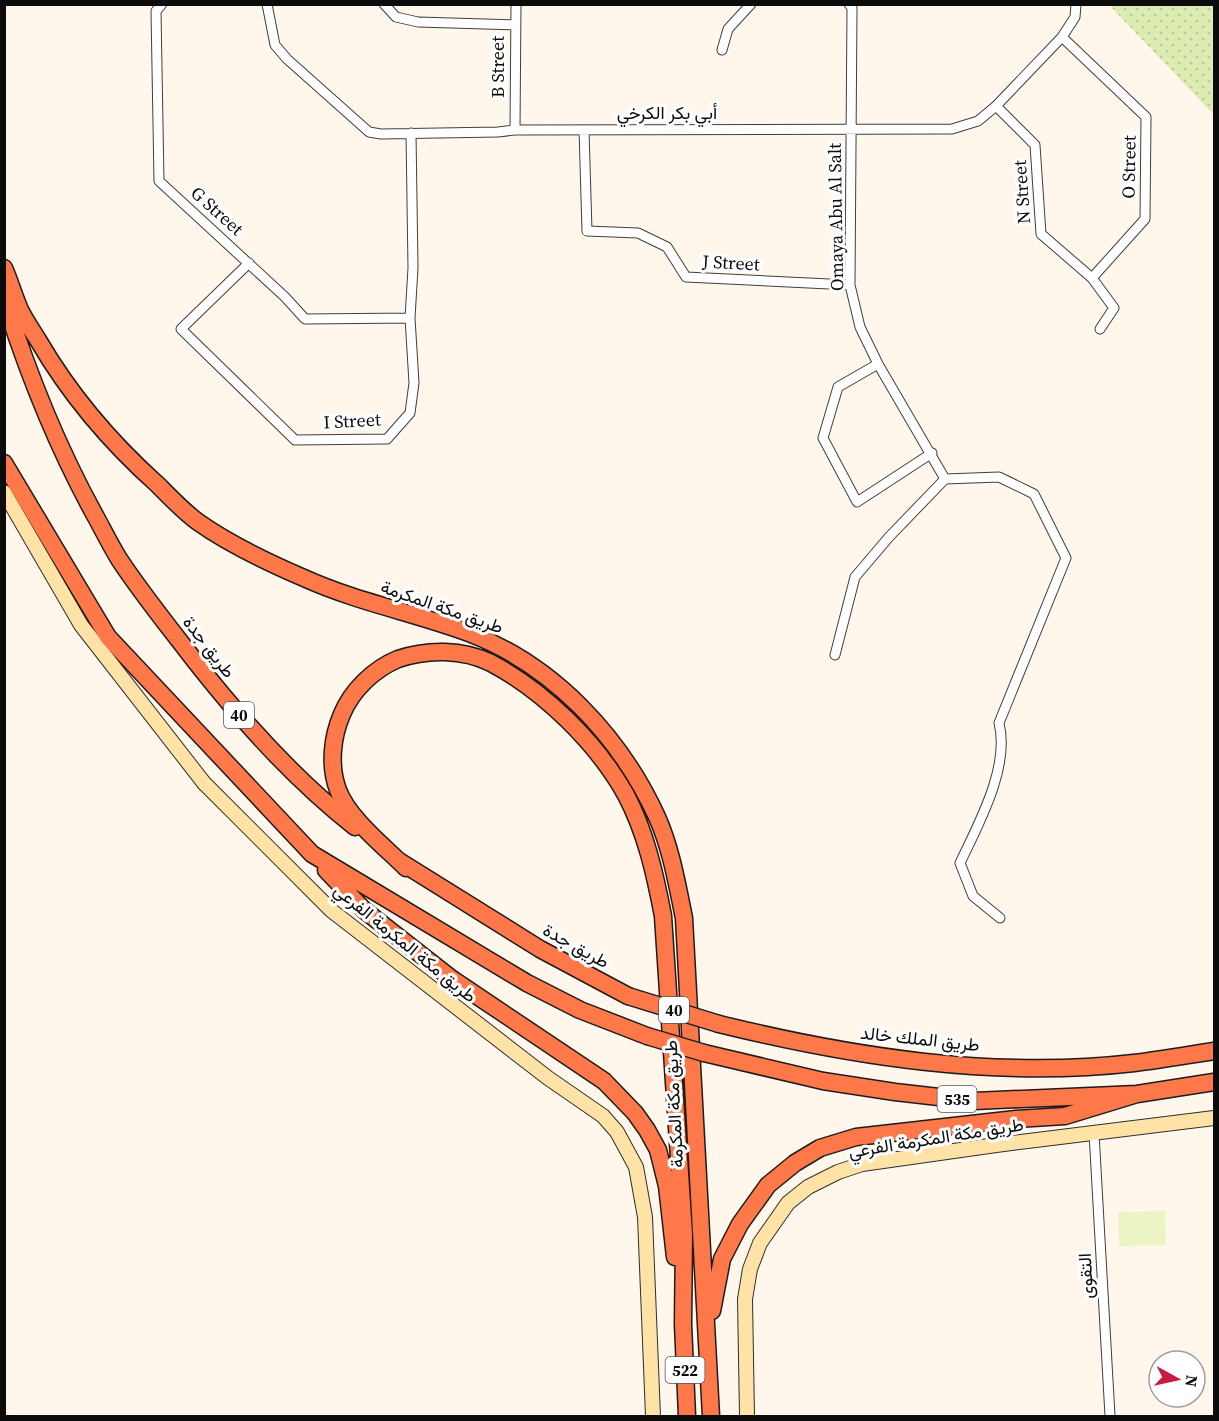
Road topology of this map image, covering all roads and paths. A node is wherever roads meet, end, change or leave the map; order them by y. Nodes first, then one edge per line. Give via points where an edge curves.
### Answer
1 (162, 4) edge
2 (267, 4) edge
3 (384, 4) edge
4 (516, 4) edge
5 (751, 4) edge
6 (849, 4) edge
7 (1076, 4) edge
8 (515, 26) junction
9 (1062, 37) junction
10 (722, 50) dead end
11 (996, 106) junction
12 (515, 130) junction
13 (584, 130) junction
14 (851, 130) junction
15 (411, 133) junction
16 (249, 263) junction
17 (4, 268) edge
18 (1092, 278) junction
19 (850, 285) junction
20 (4, 298) edge
21 (410, 318) junction
22 (1100, 329) dead end
23 (878, 364) junction
24 (932, 453) junction
25 (4, 463) edge
26 (945, 478) junction
27 (4, 492) edge
28 (835, 655) dead end
29 (312, 854) junction
30 (406, 868) junction
31 (1000, 918) dead end
32 (628, 996) joint
33 (719, 1024) joint
34 (1215, 1051) edge
35 (704, 1053) joint
36 (1215, 1082) edge
37 (1137, 1094) junction
38 (1215, 1118) edge
39 (1094, 1133) junction
40 (683, 1324) junction
41 (708, 1368) junction
42 (653, 1416) edge
43 (687, 1416) edge
44 (711, 1416) edge
45 (747, 1416) edge
46 (1110, 1416) edge

1 - 16 street, G Street via 156,10 159,181
2 - 15 street, أبي بكر الكرخي via 275,45 302,73 369,132
3 - 8 street via 396,17 418,22
4 - 8 street, B Street
5 - 10 street via 728,29
6 - 14 street, Omaya Abu Al Salt
7 - 9 street, أبي بكر الكرخي via 1074,17
8 - 12 street, B Street
9 - 11 street, أبي بكر الكرخي
9 - 18 street, O Street via 1146,117 1145,219
11 - 14 street, أبي بكر الكرخي via 978,121 952,129
11 - 18 street, N Street via 1035,145 1041,234
12 - 13 street, أبي بكر الكرخي
12 - 15 street, أبي بكر الكرخي
13 - 14 street, أبي بكر الكرخي
13 - 19 street, J Street via 587,231 639,233 667,247 686,277
14 - 19 street, Omaya Abu Al Salt
15 - 21 street, I Street
16 - 21 street, G Street via 305,319
16 - 21 street, I Street via 181,329 295,440 387,439 410,413 414,383
17 - 41 highway, طريق مكة المكرمة via 21,312 92,420 198,522 306,579 470,634 515,654 602,728 634,774 657,818 675,870 684,918
18 - 22 street, N Street via 1114,308
19 - 23 street, Omaya Abu Al Salt via 860,327
20 - 30 highway, طريق جدة / 40 via 46,415 118,558 218,691 282,762 331,808
23 - 24 street, Omaya Abu Al Salt
23 - 24 street via 838,387 823,438 857,502
24 - 26 street, Omaya Abu Al Salt
25 - 29 highway, 40 via 108,637
26 - 28 street via 855,577
26 - 31 street via 999,477 1034,494 1066,558 999,723 1003,740 998,768 985,810 960,862 973,896
27 - 42 street, طريق مكة المكرمة الفرعي via 81,625 204,783 332,911 603,1116 617,1132 636,1167 645,1217
29 - 35 highway, 40, bridge via 527,983 580,1010
29 - 40 highway via 364,910 452,979 604,1081 635,1113 658,1150 667,1186
30 - 32 highway, طريق جدة / 40 via 540,949
30 - 40 highway, طريق مكة المكرمة via 351,813 338,789 333,764 335,730 346,705 383,665 410,655 456,653 489,662 513,676 550,703 577,730 625,795 654,868 663,916 684,1234
32 - 33 highway, طريق الملك خالد / 40, bridge
33 - 34 highway, طريق الملك خالد / 535 via 790,1041 900,1059 1002,1067 1132,1063
35 - 37 highway, 535 via 823,1081 974,1101
36 - 37 highway, 535
37 - 41 highway via 1065,1116 856,1137 820,1148 795,1163 768,1185 740,1224 722,1259 713,1299
38 - 39 street, طريق مكة المكرمة الفرعي
39 - 45 street, طريق مكة المكرمة الفرعي via 862,1164 808,1187 788,1203 760,1243 750,1269 745,1299
39 - 46 street, التقوى
40 - 43 highway, طريق مكة المكرمة / 522
41 - 44 highway, طريق مكة المكرمة / 522

